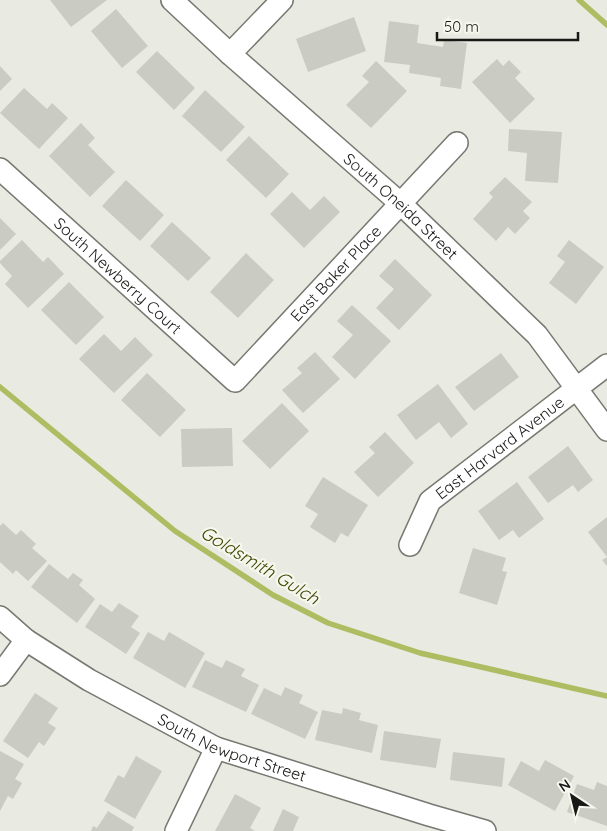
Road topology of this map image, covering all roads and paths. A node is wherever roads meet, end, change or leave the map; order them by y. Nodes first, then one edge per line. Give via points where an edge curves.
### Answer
1 (172, 0) edge
2 (282, 0) edge
3 (230, 54) junction
4 (457, 143) dead end
5 (0, 169) edge
6 (400, 203) junction
7 (607, 364) edge
8 (235, 381) joint
9 (576, 389) junction
10 (607, 430) edge
11 (410, 545) dead end
12 (0, 617) edge
13 (26, 640) junction
14 (0, 676) edge
15 (216, 748) junction
16 (426, 823) edge
17 (176, 831) edge
18 (485, 831) edge

1 - 3 street, South Oneida Street
2 - 3 street
3 - 6 street, South Oneida Street
4 - 6 street, East Baker Place
5 - 8 street, South Newberry Court
6 - 8 street, East Baker Place
6 - 9 street, South Oneida Street via 537,335
7 - 9 street, East Harvard Avenue
9 - 10 street, South Oneida Street
9 - 11 street, East Harvard Avenue via 430,501
12 - 13 street, South Newport Street
13 - 14 street
13 - 15 street, South Newport Street via 89,680
15 - 16 street, South Newport Street
15 - 17 street
16 - 18 street, South Newport Street

